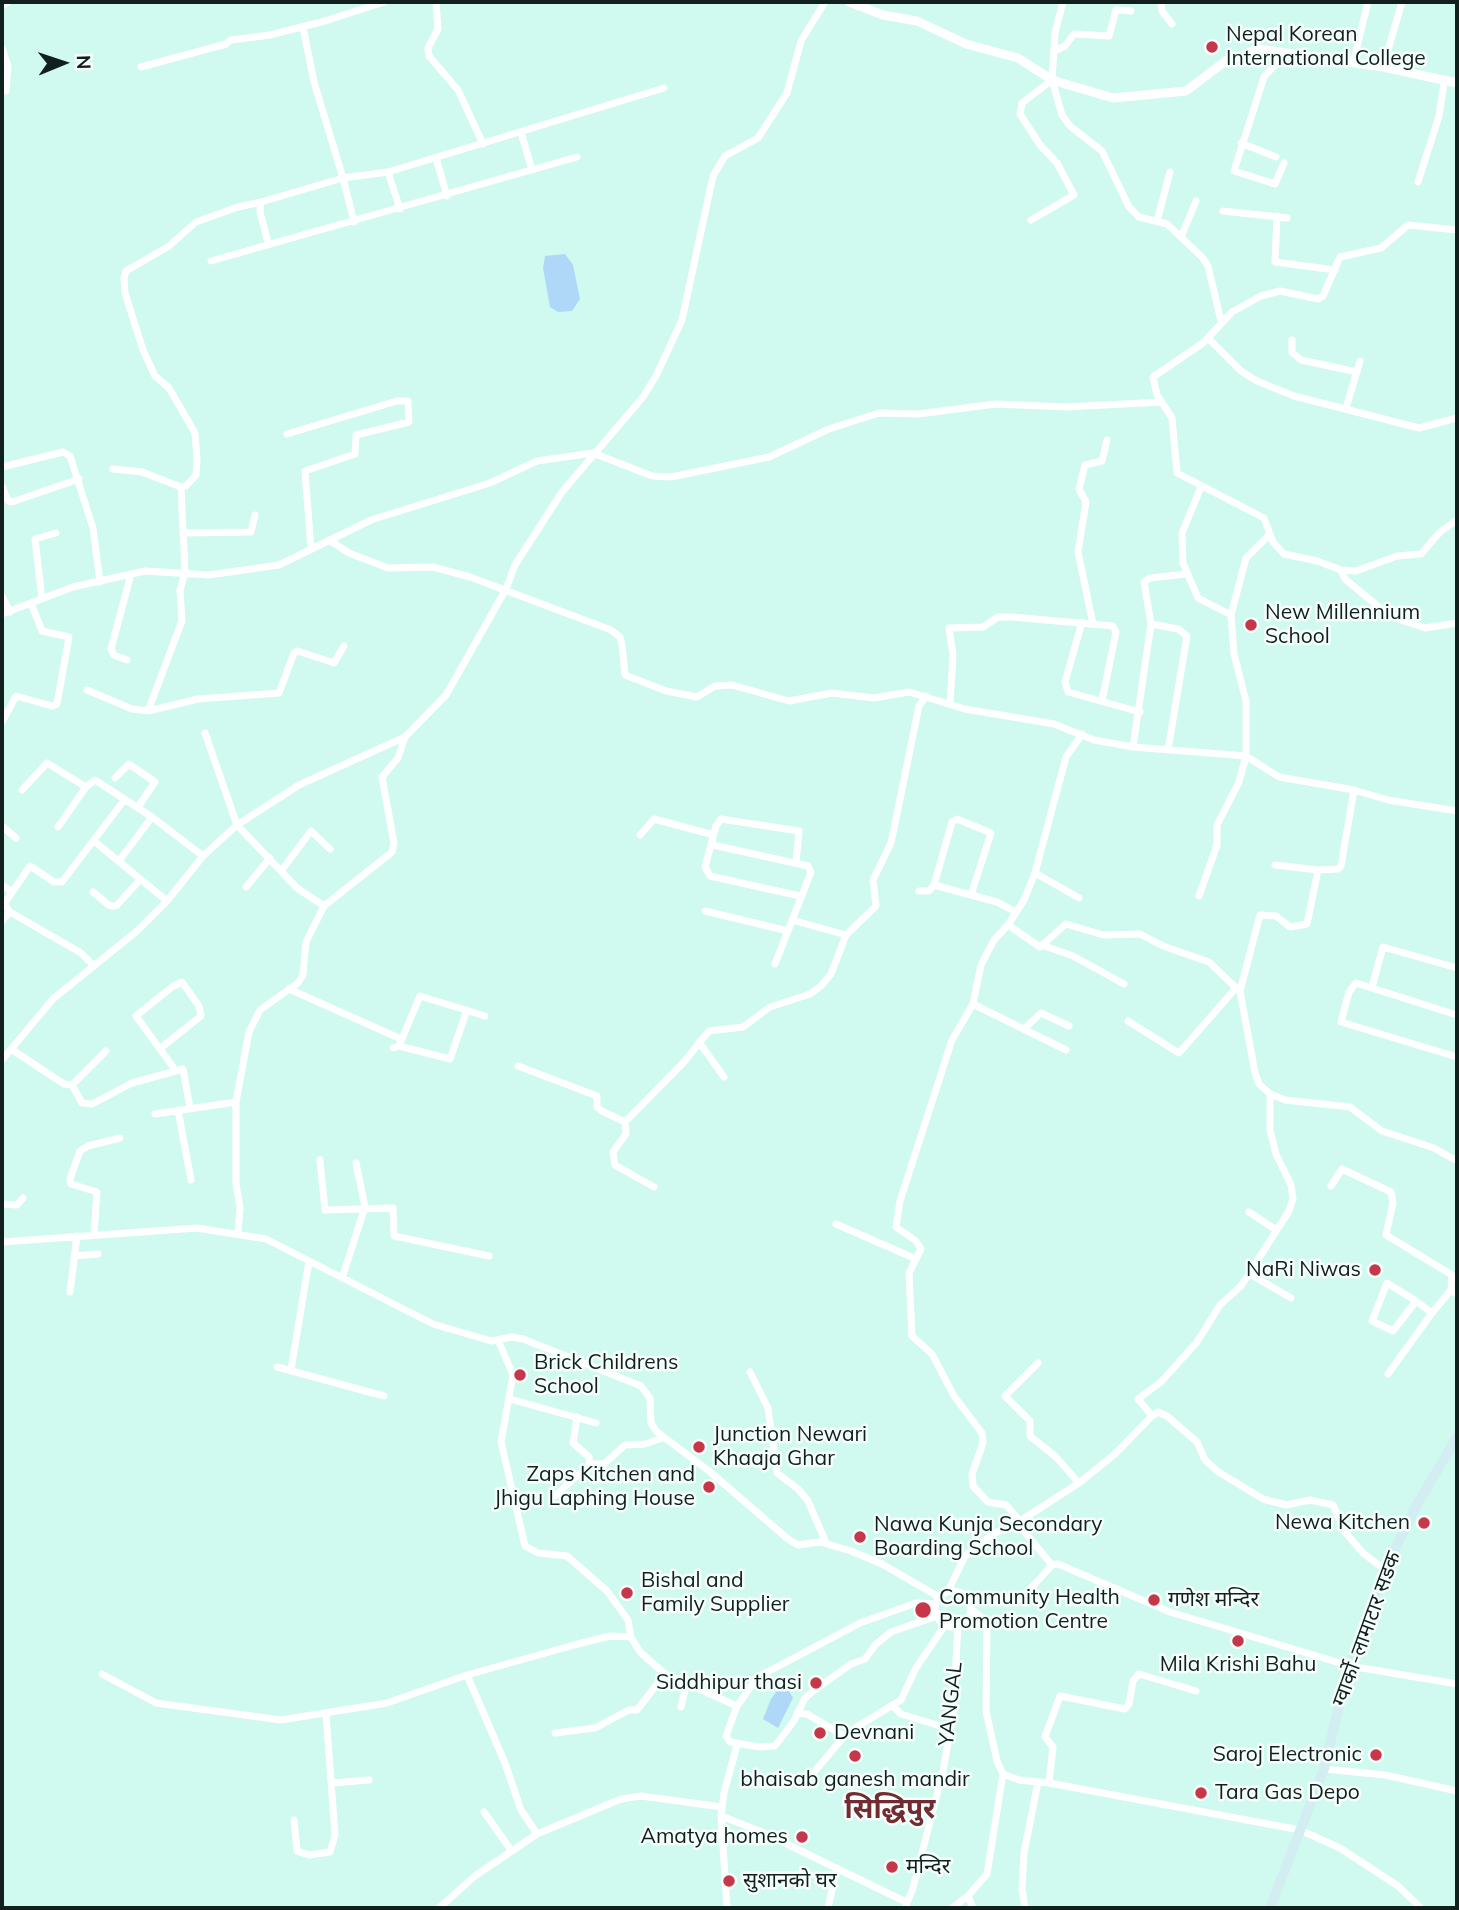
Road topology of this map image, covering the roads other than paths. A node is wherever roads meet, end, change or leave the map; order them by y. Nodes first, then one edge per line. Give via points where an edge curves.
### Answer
1 (8, 2) edge
2 (384, 2) edge
3 (436, 2) edge
4 (825, 2) edge
5 (849, 2) edge
6 (1063, 2) edge
7 (1161, 2) edge
8 (1368, 2) edge
9 (1402, 2) edge
10 (2, 5) edge
11 (1131, 11) dead end
12 (1172, 24) dead end
13 (303, 27) junction
14 (2, 48) edge
15 (1055, 51) junction
16 (1286, 53) junction
17 (1353, 63) junction
18 (141, 67) dead end
19 (1383, 68) junction
20 (1052, 80) junction
21 (1444, 82) junction
22 (1457, 83) edge
23 (664, 88) dead end
24 (6, 91) dead end
25 (521, 132) junction
26 (1241, 143) junction
27 (483, 144) junction
28 (577, 157) dead end
29 (1276, 157) dead end
30 (436, 158) junction
31 (1284, 163) dead end
32 (532, 170) junction
33 (388, 172) junction
34 (1170, 172) dead end
35 (343, 178) junction
36 (1418, 182) dead end
37 (447, 196) junction
38 (1196, 201) dead end
39 (261, 202) junction
40 (400, 209) junction
41 (1223, 211) dead end
42 (1277, 216) junction
43 (1287, 218) dead end
44 (1031, 220) dead end
45 (1157, 221) junction
46 (354, 222) junction
47 (1457, 230) edge
48 (1182, 235) junction
49 (268, 243) junction
50 (211, 261) dead end
51 (1335, 270) junction
52 (1222, 321) junction
53 (1209, 338) junction
54 (1292, 340) dead end
55 (1360, 361) dead end
56 (1357, 372) junction
57 (1162, 402) junction
58 (1346, 408) junction
59 (1457, 418) edge
60 (287, 434) dead end
61 (1107, 440) dead end
62 (593, 453) junction
63 (2, 467) edge
64 (113, 469) dead end
65 (79, 480) junction
66 (2, 486) edge
67 (181, 487) junction
68 (1201, 487) junction
69 (255, 515) dead end
70 (1457, 520) edge
71 (56, 533) dead end
72 (183, 533) junction
73 (1270, 534) junction
74 (329, 540) junction
75 (311, 549) junction
76 (1341, 570) junction
77 (185, 573) junction
78 (131, 574) junction
79 (1186, 574) junction
80 (100, 582) junction
81 (506, 589) junction
82 (2, 596) edge
83 (42, 599) junction
84 (31, 603) junction
85 (6, 613) edge
86 (1231, 615) junction
87 (1082, 622) junction
88 (1457, 623) edge
89 (1093, 624) junction
90 (1152, 624) junction
91 (344, 646) dead end
92 (127, 660) dead end
93 (87, 690) dead end
94 (926, 696) junction
95 (1102, 701) junction
96 (950, 704) junction
97 (148, 711) junction
98 (5, 712) edge
99 (1140, 712) junction
100 (2, 722) edge
101 (205, 733) dead end
102 (1082, 734) junction
103 (405, 737) junction
104 (1133, 747) junction
105 (1168, 750) junction
106 (1246, 756) junction
107 (115, 778) dead end
108 (86, 787) junction
109 (22, 790) dead end
110 (1354, 790) junction
111 (125, 799) junction
112 (138, 807) junction
113 (1457, 811) edge
114 (152, 817) junction
115 (237, 825) junction
116 (2, 826) edge
117 (58, 827) dead end
118 (640, 835) dead end
119 (714, 835) junction
120 (16, 838) dead end
121 (94, 841) junction
122 (713, 845) junction
123 (330, 849) dead end
124 (203, 856) junction
125 (270, 858) junction
126 (119, 861) junction
127 (796, 863) junction
128 (1275, 865) dead end
129 (282, 870) junction
130 (1318, 870) junction
131 (1035, 873) junction
132 (140, 880) junction
133 (2, 885) edge
134 (934, 885) junction
135 (246, 887) dead end
136 (11, 891) junction
137 (93, 891) dead end
138 (919, 891) dead end
139 (971, 895) junction
140 (800, 896) junction
141 (1199, 896) dead end
142 (1079, 898) dead end
143 (167, 901) junction
144 (324, 906) junction
145 (705, 911) dead end
146 (10, 912) junction
147 (1016, 912) junction
148 (792, 920) junction
149 (2, 921) edge
150 (1008, 926) junction
151 (788, 931) junction
152 (846, 936) junction
153 (1042, 945) junction
154 (775, 964) dead end
155 (94, 966) junction
156 (1457, 968) edge
157 (1124, 984) dead end
158 (1372, 987) junction
159 (289, 989) junction
160 (1238, 990) junction
161 (973, 1004) junction
162 (467, 1010) junction
163 (1457, 1015) edge
164 (485, 1016) dead end
165 (1128, 1021) dead end
166 (1069, 1026) dead end
167 (1024, 1029) junction
168 (699, 1042) junction
169 (397, 1044) junction
170 (162, 1047) junction
171 (11, 1049) junction
172 (1066, 1050) dead end
173 (106, 1051) dead end
174 (1457, 1056) edge
175 (2, 1060) edge
176 (518, 1066) dead end
177 (176, 1071) junction
178 (724, 1077) dead end
179 (72, 1085) junction
180 (1270, 1094) junction
181 (236, 1102) junction
182 (190, 1108) junction
183 (178, 1110) junction
184 (155, 1114) dead end
185 (625, 1122) junction
186 (120, 1139) dead end
187 (320, 1160) dead end
188 (1457, 1161) edge
189 (356, 1163) dead end
190 (191, 1180) dead end
191 (654, 1186) dead end
192 (1331, 1186) dead end
193 (23, 1198) dead end
194 (2, 1204) edge
195 (365, 1207) junction
196 (1249, 1212) dead end
197 (836, 1224) dead end
198 (1276, 1230) junction
199 (238, 1233) junction
200 (94, 1234) junction
201 (77, 1236) junction
202 (2, 1241) edge
203 (98, 1254) dead end
204 (75, 1256) junction
205 (489, 1256) dead end
206 (916, 1259) junction
207 (309, 1261) junction
208 (1250, 1274) junction
209 (342, 1278) junction
210 (70, 1292) dead end
211 (1454, 1292) edge
212 (1291, 1298) dead end
213 (1416, 1301) junction
214 (1432, 1313) junction
215 (499, 1342) junction
216 (1038, 1363) dead end
217 (277, 1367) dead end
218 (291, 1370) junction
219 (750, 1372) dead end
220 (1388, 1374) dead end
221 (384, 1396) dead end
222 (510, 1399) junction
223 (1152, 1416) junction
224 (577, 1417) junction
225 (596, 1423) dead end
226 (1457, 1437) edge
227 (663, 1438) junction
228 (590, 1464) junction
229 (1079, 1483) junction
230 (555, 1496) dead end
231 (1019, 1522) junction
232 (826, 1543) junction
233 (1052, 1565) junction
234 (1385, 1570) junction
235 (948, 1591) junction
236 (967, 1598) junction
237 (938, 1600) junction
238 (971, 1608) junction
239 (937, 1616) junction
240 (945, 1625) junction
241 (958, 1626) junction
242 (631, 1637) junction
243 (1350, 1666) junction
244 (102, 1674) dead end
245 (666, 1674) junction
246 (467, 1675) junction
247 (1457, 1684) edge
248 (687, 1686) junction
249 (1196, 1691) dead end
250 (737, 1706) junction
251 (681, 1707) dead end
252 (894, 1707) junction
253 (797, 1713) junction
254 (326, 1714) junction
255 (950, 1729) junction
256 (555, 1732) dead end
257 (844, 1736) junction
258 (737, 1745) junction
259 (1324, 1769) junction
260 (815, 1771) dead end
261 (1003, 1774) junction
262 (369, 1780) dead end
263 (1038, 1782) junction
264 (332, 1783) junction
265 (1049, 1783) junction
266 (1457, 1790) edge
267 (722, 1807) junction
268 (484, 1812) dead end
269 (721, 1816) junction
270 (293, 1820) dead end
271 (1300, 1830) junction
272 (537, 1834) junction
273 (511, 1850) junction
274 (837, 1868) junction
275 (968, 1896) junction
276 (905, 1905) edge
277 (439, 1908) edge
278 (727, 1908) edge
279 (828, 1908) edge
280 (952, 1908) edge
281 (973, 1908) edge
282 (1025, 1908) edge
283 (1270, 1908) edge
284 (1422, 1908) edge

1 - 10 street
2 - 13 street
3 - 27 street via 438,29 429,56 458,90
4 - 62 street via 801,41 787,93 758,138 725,156 713,176 691,284 672,348 643,397
5 - 20 street via 1018,58
6 - 15 street
7 - 12 street
8 - 17 street
9 - 19 street
11 - 15 street via 1116,10 1109,36 1074,34
13 - 18 street via 231,40
13 - 35 street
14 - 24 street via 8,66
15 - 20 street
16 - 17 street
16 - 20 street via 1259,49 1241,53 1186,91 1174,94 1113,98
16 - 26 street via 1264,77
17 - 19 street
19 - 21 street
20 - 44 street via 1023,103 1020,114 1057,163 1074,195
20 - 45 street via 1062,115 1102,151 1129,207 1139,217
21 - 22 street
21 - 36 street via 1439,116
23 - 25 street
25 - 27 street
25 - 32 street
26 - 29 street
26 - 31 street via 1236,173 1275,184
27 - 30 street
28 - 32 street
30 - 33 street
30 - 37 street
32 - 37 street
33 - 35 street
33 - 40 street
34 - 45 street
35 - 39 street
35 - 46 street
37 - 40 street
38 - 48 street
39 - 49 street
39 - 67 street via 204,218 126,271 124,278 134,325 155,376 169,388 195,433 196,475
40 - 46 street
41 - 42 street
42 - 43 street
42 - 51 street via 1275,262
45 - 48 street
46 - 49 street
47 - 51 street via 1408,225 1381,248 1340,257
48 - 52 street via 1208,266
49 - 50 street
51 - 52 street via 1318,299 1270,293
52 - 53 street
53 - 57 street via 1156,372 1153,377
53 - 58 street via 1257,381 1321,405
54 - 56 street via 1292,352 1301,360
55 - 56 street
56 - 58 street
57 - 62 street via 1066,407 996,404 918,414 879,413 829,429 769,457 671,477 652,477
57 - 68 street via 1172,418 1177,473
58 - 59 street via 1419,428
60 - 75 street via 408,401 409,422 356,435 355,454 305,471
61 - 89 street via 1102,461 1085,465 1079,489 1086,502 1078,552
62 - 74 street via 537,461 490,483 353,526
62 - 81 street via 515,565
63 - 65 street via 63,452 71,456
64 - 67 street via 142,472
65 - 66 street via 12,502
65 - 80 street via 93,528
67 - 72 street
68 - 73 street via 1257,513
68 - 79 street via 1182,533
69 - 72 street via 251,532
70 - 76 street via 1440,531 1421,555 1397,556 1356,571
71 - 83 street via 35,540
72 - 77 street
73 - 76 street via 1284,554
73 - 86 street via 1246,558
74 - 75 street
74 - 81 street via 388,568 433,567
75 - 77 street via 259,569
76 - 88 street via 1345,579 1398,619 1425,628
77 - 78 street
77 - 97 street via 180,590 182,621
78 - 80 street
78 - 92 street via 111,649
79 - 86 street via 1198,598
79 - 90 street via 1144,582
80 - 83 street
81 - 94 street via 611,630 620,637 625,675 666,691 697,697 715,686 732,685 789,701 831,693 874,698 909,692
81 - 103 street via 446,695
82 - 85 street
83 - 84 street
84 - 85 street
84 - 98 street via 42,631 69,637 57,704 16,696
86 - 106 street via 1234,654 1247,701
87 - 89 street
87 - 95 street via 1065,687 1071,694
87 - 96 street via 998,617 986,626 949,628 953,655
89 - 95 street via 1115,628
90 - 99 street
90 - 105 street via 1178,629 1187,636
91 - 97 street via 334,663 294,653 279,693 208,697
93 - 97 street
94 - 96 street
94 - 152 street via 919,706 891,843 873,880 876,906
95 - 99 street
96 - 102 street via 1054,723
98 - 100 street
99 - 104 street
101 - 115 street
102 - 104 street
102 - 131 street via 1066,757
103 - 115 street via 299,785
103 - 144 street via 398,758 382,777 392,852
104 - 105 street
105 - 106 street
106 - 110 street via 1279,777
106 - 141 street via 1239,782 1217,825 1217,845
107 - 112 street via 129,764 155,782
108 - 109 street via 47,764
108 - 111 street via 95,780
108 - 117 street
110 - 113 street
110 - 130 street via 1340,868
111 - 112 street
111 - 121 street
112 - 114 street
114 - 124 street
114 - 126 street
115 - 124 street
115 - 125 street
116 - 120 street
118 - 119 street via 654,819
119 - 122 street
119 - 127 street via 721,819 799,831
121 - 126 street
121 - 136 street via 59,884 30,866
122 - 127 street
122 - 140 street via 705,867 710,876
123 - 129 street via 311,831
124 - 143 street
125 - 129 street
125 - 135 street
126 - 132 street
127 - 140 street via 811,869
128 - 130 street
129 - 144 street
130 - 160 street via 1308,923 1290,927 1276,916 1260,915
131 - 142 street
131 - 147 street
132 - 137 street via 116,906
132 - 143 street
133 - 136 street
134 - 138 street via 929,891
134 - 139 street
134 - 139 street via 957,819 991,833
136 - 146 street via 4,904
139 - 147 street
140 - 148 street
143 - 155 street
144 - 159 street via 306,942 303,975
145 - 151 street
146 - 149 street
146 - 155 street via 81,953
147 - 150 street
148 - 151 street
148 - 152 street
150 - 153 street via 1036,946
150 - 161 street via 994,940 981,965
151 - 154 street
152 - 168 street via 831,974 810,994 770,1007 743,1027 709,1031
153 - 157 street
153 - 160 street via 1066,924 1103,934 1140,934 1209,962
155 - 171 street via 53,999
156 - 158 street via 1383,947
158 - 163 street
158 - 174 street via 1354,983 1341,1021
159 - 169 street
159 - 181 street via 260,1010 254,1020
160 - 165 street via 1177,1054
160 - 180 street via 1255,1073
161 - 167 street
161 - 206 street via 952,1040 900,1201 896,1227 920,1244
162 - 164 street
162 - 169 street via 420,996
162 - 169 street via 450,1059
166 - 167 street via 1041,1013
167 - 172 street
168 - 178 street
168 - 185 street
170 - 170 street via 201,1016 183,982 137,1014
170 - 177 street
171 - 175 street
171 - 179 street
173 - 179 street
176 - 185 street via 597,1096 597,1107
177 - 179 street via 132,1083 85,1105
177 - 182 street via 185,1070
180 - 188 street via 1285,1100 1350,1107 1382,1131 1434,1148
180 - 198 street via 1270,1130 1293,1199
181 - 182 street
181 - 199 street
182 - 183 street
183 - 184 street
183 - 190 street
185 - 191 street via 626,1133 613,1152 615,1165
186 - 200 street via 80,1151 69,1180 97,1192
187 - 195 street via 325,1210
189 - 195 street
192 - 211 street via 1342,1169 1391,1192 1386,1235 1452,1275
193 - 194 street via 17,1205
195 - 205 street via 394,1209 394,1236
195 - 209 street
196 - 198 street
197 - 206 street
198 - 208 street
199 - 200 street via 197,1227
199 - 207 street via 266,1239
200 - 201 street
201 - 202 street
201 - 204 street
203 - 204 street
204 - 210 street
206 - 231 street via 909,1273 912,1336 932,1354 954,1396 982,1433 984,1443 972,1474 973,1486 988,1502 1006,1505
207 - 209 street
207 - 218 street
208 - 212 street
208 - 223 street via 1220,1305 1197,1342 1161,1382 1138,1399
209 - 215 street via 433,1324
211 - 214 street
213 - 213 street via 1387,1283 1372,1321 1393,1331
213 - 214 street
214 - 220 street
215 - 222 street via 513,1375
215 - 227 street via 523,1339 641,1386 650,1398 651,1423
216 - 229 street via 1005,1396 1030,1421 1030,1436
217 - 218 street
218 - 221 street
219 - 232 street via 768,1408 777,1473 808,1501
222 - 224 street
222 - 242 street via 501,1442 525,1546 537,1553 567,1556 607,1591 628,1620
223 - 229 street
223 - 234 street via 1158,1412 1167,1416 1197,1442 1205,1460 1217,1471 1263,1499 1286,1505 1310,1500 1333,1505 1345,1532
224 - 225 street
224 - 228 street via 573,1443 589,1457
226 - 234 main road, ग्वार्को-लामाटार सडक
227 - 228 street via 625,1445 604,1464
227 - 232 street via 788,1539 798,1545
228 - 230 street
229 - 231 street
231 - 233 street
231 - 235 street via 993,1534 965,1556
232 - 237 street via 882,1564
233 - 236 street via 1024,1596
233 - 243 street via 1063,1565 1170,1612
234 - 243 main road, ग्वार्को-लामाटार सडक
235 - 236 street
235 - 237 street
236 - 238 street
237 - 239 street
237 - 250 street via 860,1623 758,1677
238 - 241 street
238 - 261 street via 987,1623 986,1711
239 - 240 street
239 - 253 street via 891,1632 865,1659 812,1692
240 - 241 street
240 - 252 street
241 - 255 street, YANGAL
242 - 245 street via 640,1652
242 - 246 street via 610,1636
243 - 247 street
243 - 259 main road, ग्वार्को-लामाटार सडक
244 - 254 street via 133,1693 169,1706 281,1720
245 - 248 street
245 - 256 street via 637,1710 595,1728
246 - 254 street via 411,1697
246 - 272 street via 521,1810
248 - 250 street
248 - 251 street
249 - 265 street via 1139,1674 1125,1709 1060,1696 1045,1737 1053,1747
250 - 258 street via 726,1736
252 - 255 street via 901,1714
252 - 257 street
253 - 257 street
253 - 258 street via 775,1746
254 - 264 street
255 - 276 street, YANGAL via 943,1771
257 - 260 street
258 - 267 street
259 - 266 street via 1385,1775
259 - 271 main road, ग्वार्को-लामाटार सडक
261 - 263 street
261 - 275 street via 987,1874
262 - 264 street
263 - 265 street
263 - 282 street via 1023,1863
264 - 270 street via 335,1835 330,1852 309,1856 297,1851
265 - 271 street
267 - 269 street
267 - 272 street via 641,1796 621,1799
268 - 273 street
269 - 274 street
269 - 278 street
271 - 283 main road, ग्वार्को-लामाटार सडक
271 - 284 street via 1340,1848 1398,1886
272 - 273 street
273 - 277 street
274 - 276 street
274 - 279 street
275 - 280 street
275 - 281 street

